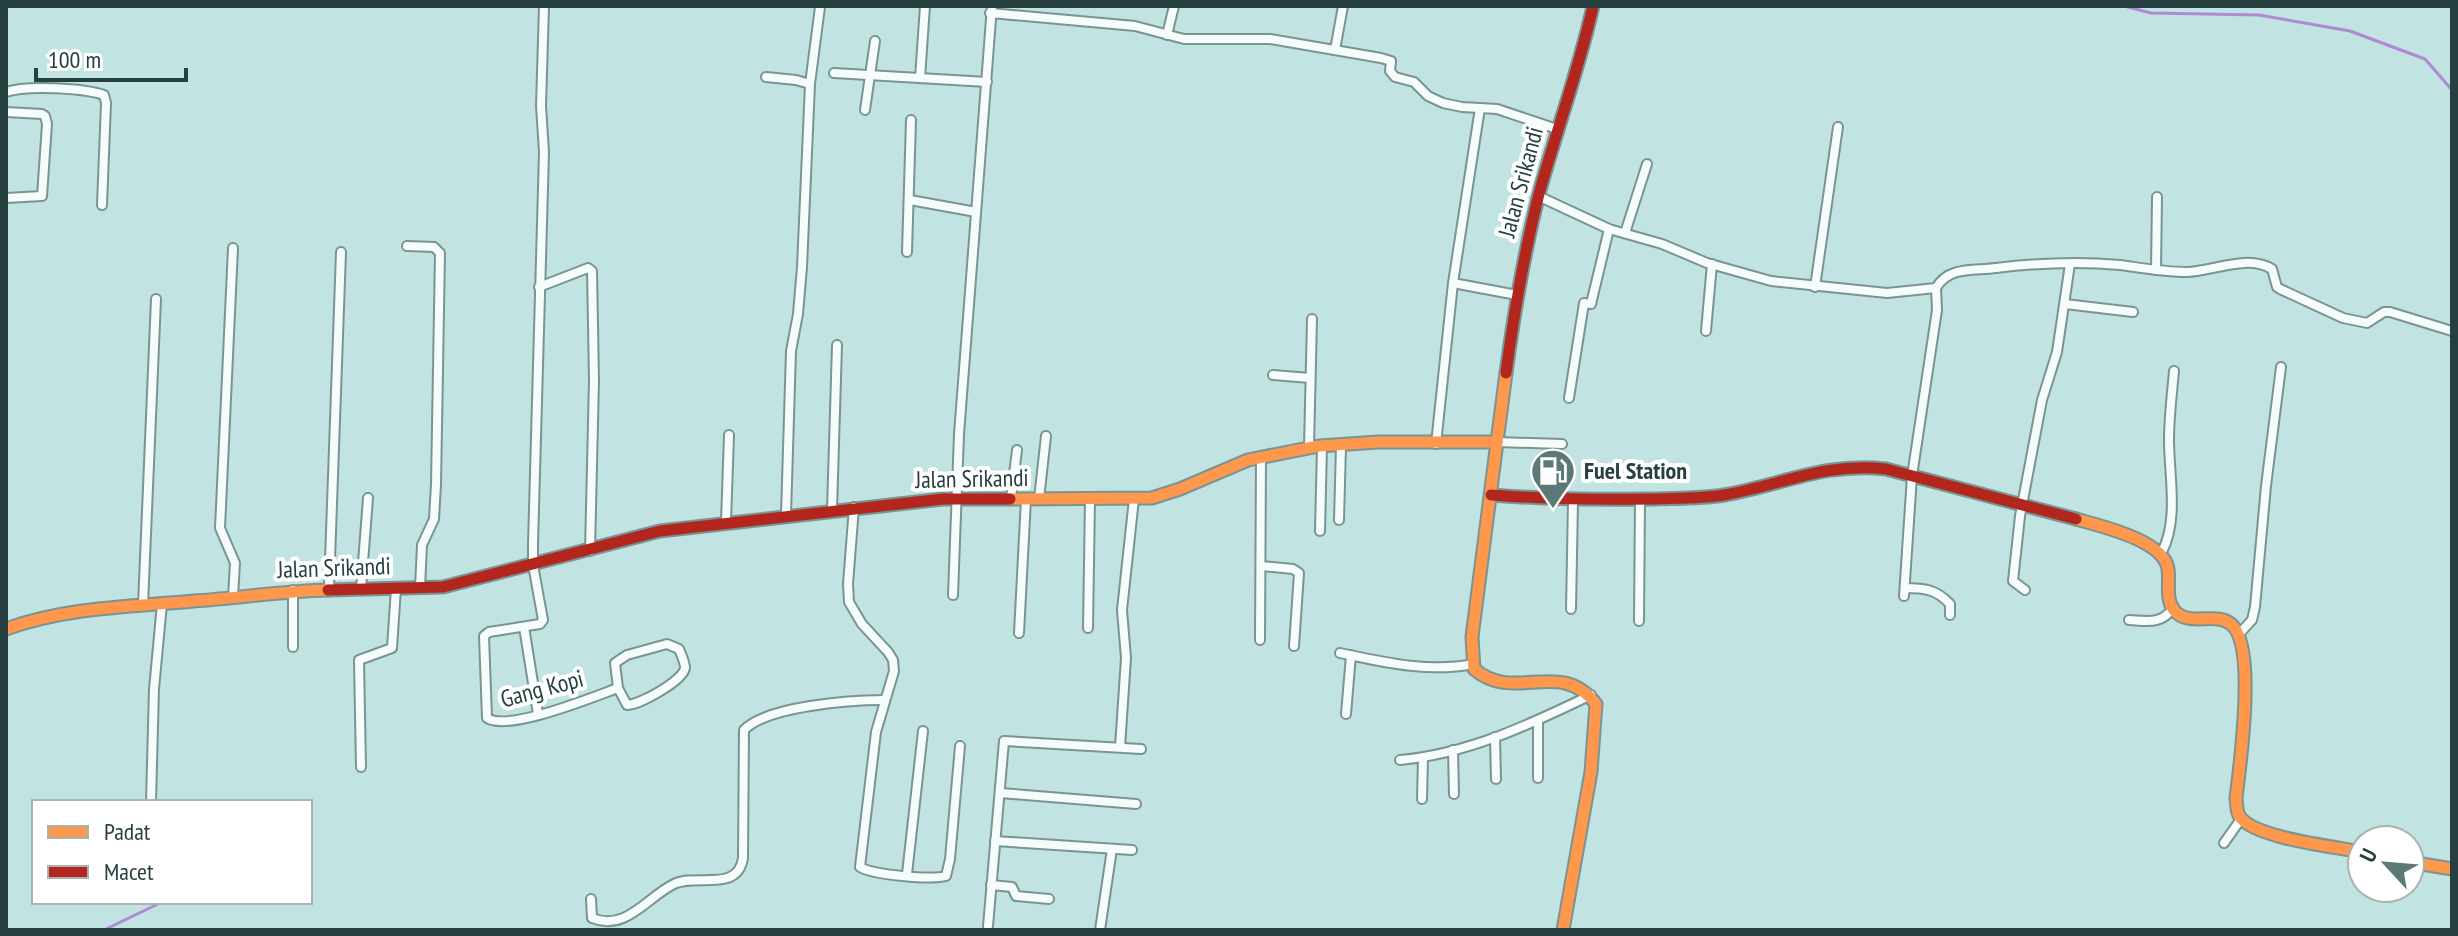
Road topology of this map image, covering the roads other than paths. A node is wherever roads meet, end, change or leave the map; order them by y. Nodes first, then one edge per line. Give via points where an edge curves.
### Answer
1 (544, 6) edge
2 (925, 6) edge
3 (1034, 6) edge
4 (1174, 6) edge
5 (1343, 6) edge
6 (1593, 6) edge
7 (820, 7) edge
8 (991, 10) edge
9 (1033, 17) junction
10 (1167, 35) junction
11 (875, 41) dead end
12 (1335, 50) junction
13 (834, 73) dead end
14 (870, 76) junction
15 (766, 77) dead end
16 (920, 78) junction
17 (987, 82) junction
18 (810, 84) junction
19 (6, 92) edge
20 (1480, 108) junction
21 (865, 110) dead end
22 (6, 112) edge
23 (911, 120) dead end
24 (1838, 127) dead end
25 (1557, 129) junction
26 (1647, 164) dead end
27 (1538, 196) junction
28 (2157, 197) dead end
29 (6, 198) edge
30 (910, 200) junction
31 (102, 205) dead end
32 (976, 212) junction
33 (1609, 229) junction
34 (1625, 233) junction
35 (407, 246) dead end
36 (233, 248) dead end
37 (341, 252) dead end
38 (907, 252) dead end
39 (1712, 264) junction
40 (2070, 264) junction
41 (2156, 270) junction
42 (1453, 283) junction
43 (539, 287) junction
44 (1815, 287) junction
45 (1936, 288) junction
46 (1517, 295) junction
47 (156, 299) dead end
48 (2065, 304) junction
49 (2133, 312) dead end
50 (1312, 319) dead end
51 (1706, 331) dead end
52 (2452, 331) edge
53 (837, 345) dead end
54 (2281, 367) dead end
55 (2174, 371) dead end
56 (1273, 375) dead end
57 (1310, 378) junction
58 (1569, 398) dead end
59 (729, 435) dead end
60 (1046, 436) dead end
61 (1497, 442) junction
62 (1436, 444) junction
63 (1562, 444) dead end
64 (1322, 446) junction
65 (1341, 446) junction
66 (1309, 447) junction
67 (1017, 450) dead end
68 (1261, 456) junction
69 (1912, 476) junction
70 (1491, 495) junction
71 (368, 498) dead end
72 (1011, 498) junction
73 (957, 499) junction
74 (1026, 499) junction
75 (1039, 499) junction
76 (1090, 499) junction
77 (1134, 499) junction
78 (1640, 499) junction
79 (1573, 501) junction
80 (2022, 505) junction
81 (854, 507) junction
82 (832, 510) junction
83 (786, 515) junction
84 (1339, 520) dead end
85 (726, 522) junction
86 (1320, 531) dead end
87 (590, 551) junction
88 (2162, 552) junction
89 (533, 565) junction
90 (1261, 566) junction
91 (329, 588) junction
92 (396, 588) junction
93 (420, 588) junction
94 (361, 589) junction
95 (293, 590) junction
96 (2025, 590) dead end
97 (953, 595) dead end
98 (233, 597) junction
99 (162, 604) junction
100 (143, 605) junction
101 (2173, 608) junction
102 (1571, 609) dead end
103 (1950, 615) dead end
104 (2129, 620) dead end
105 (1639, 621) dead end
106 (524, 627) junction
107 (1088, 628) dead end
108 (6, 629) edge
109 (1019, 633) dead end
110 (2239, 634) junction
111 (1260, 640) dead end
112 (1294, 646) dead end
113 (293, 647) dead end
114 (1340, 653) dead end
115 (1351, 655) junction
116 (1473, 664) junction
117 (618, 688) junction
118 (1592, 695) junction
119 (884, 700) junction
120 (538, 714) junction
121 (1346, 714) dead end
122 (1538, 721) junction
123 (923, 731) dead end
124 (1495, 737) junction
125 (960, 746) dead end
126 (1120, 747) junction
127 (1141, 749) dead end
128 (1453, 750) junction
129 (1423, 758) junction
130 (1400, 760) dead end
131 (361, 767) dead end
132 (1538, 778) dead end
133 (1496, 779) dead end
134 (1001, 793) junction
135 (1454, 794) dead end
136 (1422, 799) dead end
137 (151, 800) edge
138 (1136, 804) dead end
139 (2241, 819) junction
140 (995, 841) junction
141 (2224, 843) dead end
142 (1112, 849) junction
143 (2346, 849) edge
144 (1132, 850) dead end
145 (2426, 865) edge
146 (2452, 869) edge
147 (907, 874) junction
148 (991, 885) junction
149 (591, 899) dead end
150 (1049, 899) dead end
151 (988, 926) dead end
152 (1100, 930) edge
153 (1563, 930) edge

1 - 43 street
2 - 16 street
3 - 9 street
4 - 10 street
5 - 12 street
6 - 25 street, Jalan Srikandi
7 - 18 street
8 - 9 street
8 - 17 street
9 - 10 street via 1144,27
10 - 12 street via 1209,41 1270,39
11 - 14 street
12 - 20 street via 1391,61 1395,77 1414,82 1428,96 1453,106
13 - 14 street
14 - 16 street
14 - 21 street
15 - 18 street
16 - 17 street
17 - 32 street
18 - 83 street via 802,267 791,351
19 - 31 street via 41,89 104,95
20 - 25 street
20 - 42 street
22 - 29 street via 42,114 47,124 42,196
23 - 30 street
24 - 44 street
25 - 27 street, Jalan Srikandi
26 - 34 street
27 - 33 street
27 - 46 street, Jalan Srikandi
28 - 41 street
30 - 32 street
30 - 38 street
32 - 73 street
33 - 34 street
33 - 58 street via 1591,304 1584,303
34 - 39 street
35 - 93 street via 434,247 440,253 435,506 422,545
36 - 98 street via 220,528 235,563
37 - 91 street
39 - 44 street
39 - 51 street
40 - 41 street
40 - 45 street via 1954,272
40 - 48 street
41 - 52 street via 2188,272 2256,263 2272,269 2280,289 2343,318 2367,323 2390,312
42 - 46 street
42 - 62 street
43 - 87 street via 588,268 592,271
43 - 89 street
44 - 45 street via 1887,293
45 - 69 street
46 - 61 street, Jalan Srikandi
47 - 100 street
48 - 49 street
48 - 80 street
50 - 57 street
53 - 82 street
54 - 110 street via 2255,607 2252,620
55 - 88 street via 2170,525
56 - 57 street
57 - 66 street
59 - 85 street
60 - 75 street
61 - 62 street, Jalan Srikandi
61 - 63 street
61 - 70 street
62 - 65 street, Jalan Srikandi
64 - 65 street, Jalan Srikandi
64 - 66 street, Jalan Srikandi
64 - 86 street
65 - 84 street
66 - 68 street, Jalan Srikandi
67 - 72 street
68 - 77 street, Jalan Srikandi via 1161,496
68 - 90 street
69 - 78 street via 1840,467 1724,495
69 - 80 street
69 - 103 street via 1904,592 1928,588 1950,604
70 - 79 street
70 - 116 street
71 - 94 street
72 - 73 street, Jalan Srikandi
72 - 74 street, Jalan Srikandi
73 - 81 street, Jalan Srikandi
73 - 97 street
74 - 75 street, Jalan Srikandi
74 - 109 street
75 - 76 street, Jalan Srikandi
76 - 77 street, Jalan Srikandi
76 - 107 street
77 - 126 street via 1122,610 1126,658
78 - 79 street
78 - 105 street
79 - 102 street
80 - 88 street via 2133,538
80 - 96 street via 2013,577
81 - 82 street, Jalan Srikandi
81 - 119 street via 847,593 853,611 893,660
82 - 83 street, Jalan Srikandi
83 - 85 street, Jalan Srikandi
85 - 87 street, Jalan Srikandi via 660,531
87 - 89 street, Jalan Srikandi
88 - 101 street
89 - 93 street, Jalan Srikandi via 458,585
89 - 106 street via 543,620
90 - 111 street
90 - 112 street via 1299,573
91 - 94 street, Jalan Srikandi
91 - 95 street, Jalan Srikandi
92 - 93 street, Jalan Srikandi
92 - 94 street, Jalan Srikandi
92 - 131 street via 392,648 359,660
95 - 98 street, Jalan Srikandi
95 - 113 street
98 - 99 street, Jalan Srikandi
99 - 100 street, Jalan Srikandi
99 - 137 street
100 - 108 street, Jalan Srikandi via 66,612
101 - 104 street via 2155,622
101 - 110 street via 2189,619 2229,623
106 - 120 street
106 - 120 street, Gang Kopi via 484,636 487,718 507,721
110 - 139 street via 2245,678 2236,798
114 - 115 street
115 - 116 street via 1416,666
115 - 121 street
116 - 118 street via 1485,680 1560,681 1581,685
117 - 117 street via 618,659 667,644 679,649 685,668 675,681 631,706
117 - 120 street, Gang Kopi
118 - 122 street
118 - 153 street via 1597,712 1591,772
119 - 147 street via 859,862 867,871
119 - 149 street via 795,709 744,730 743,858 737,873 676,883 641,910 608,921 592,918
122 - 124 street
122 - 132 street
123 - 147 street
124 - 128 street
124 - 133 street
125 - 147 street via 946,876
126 - 127 street
126 - 134 street via 1004,741
128 - 129 street
128 - 135 street
129 - 130 street
129 - 136 street
134 - 138 street
134 - 140 street
139 - 141 street
139 - 143 street via 2268,832
140 - 142 street
140 - 148 street
142 - 144 street
142 - 152 street
145 - 146 street
148 - 150 street via 1012,887 1016,896
148 - 151 street

